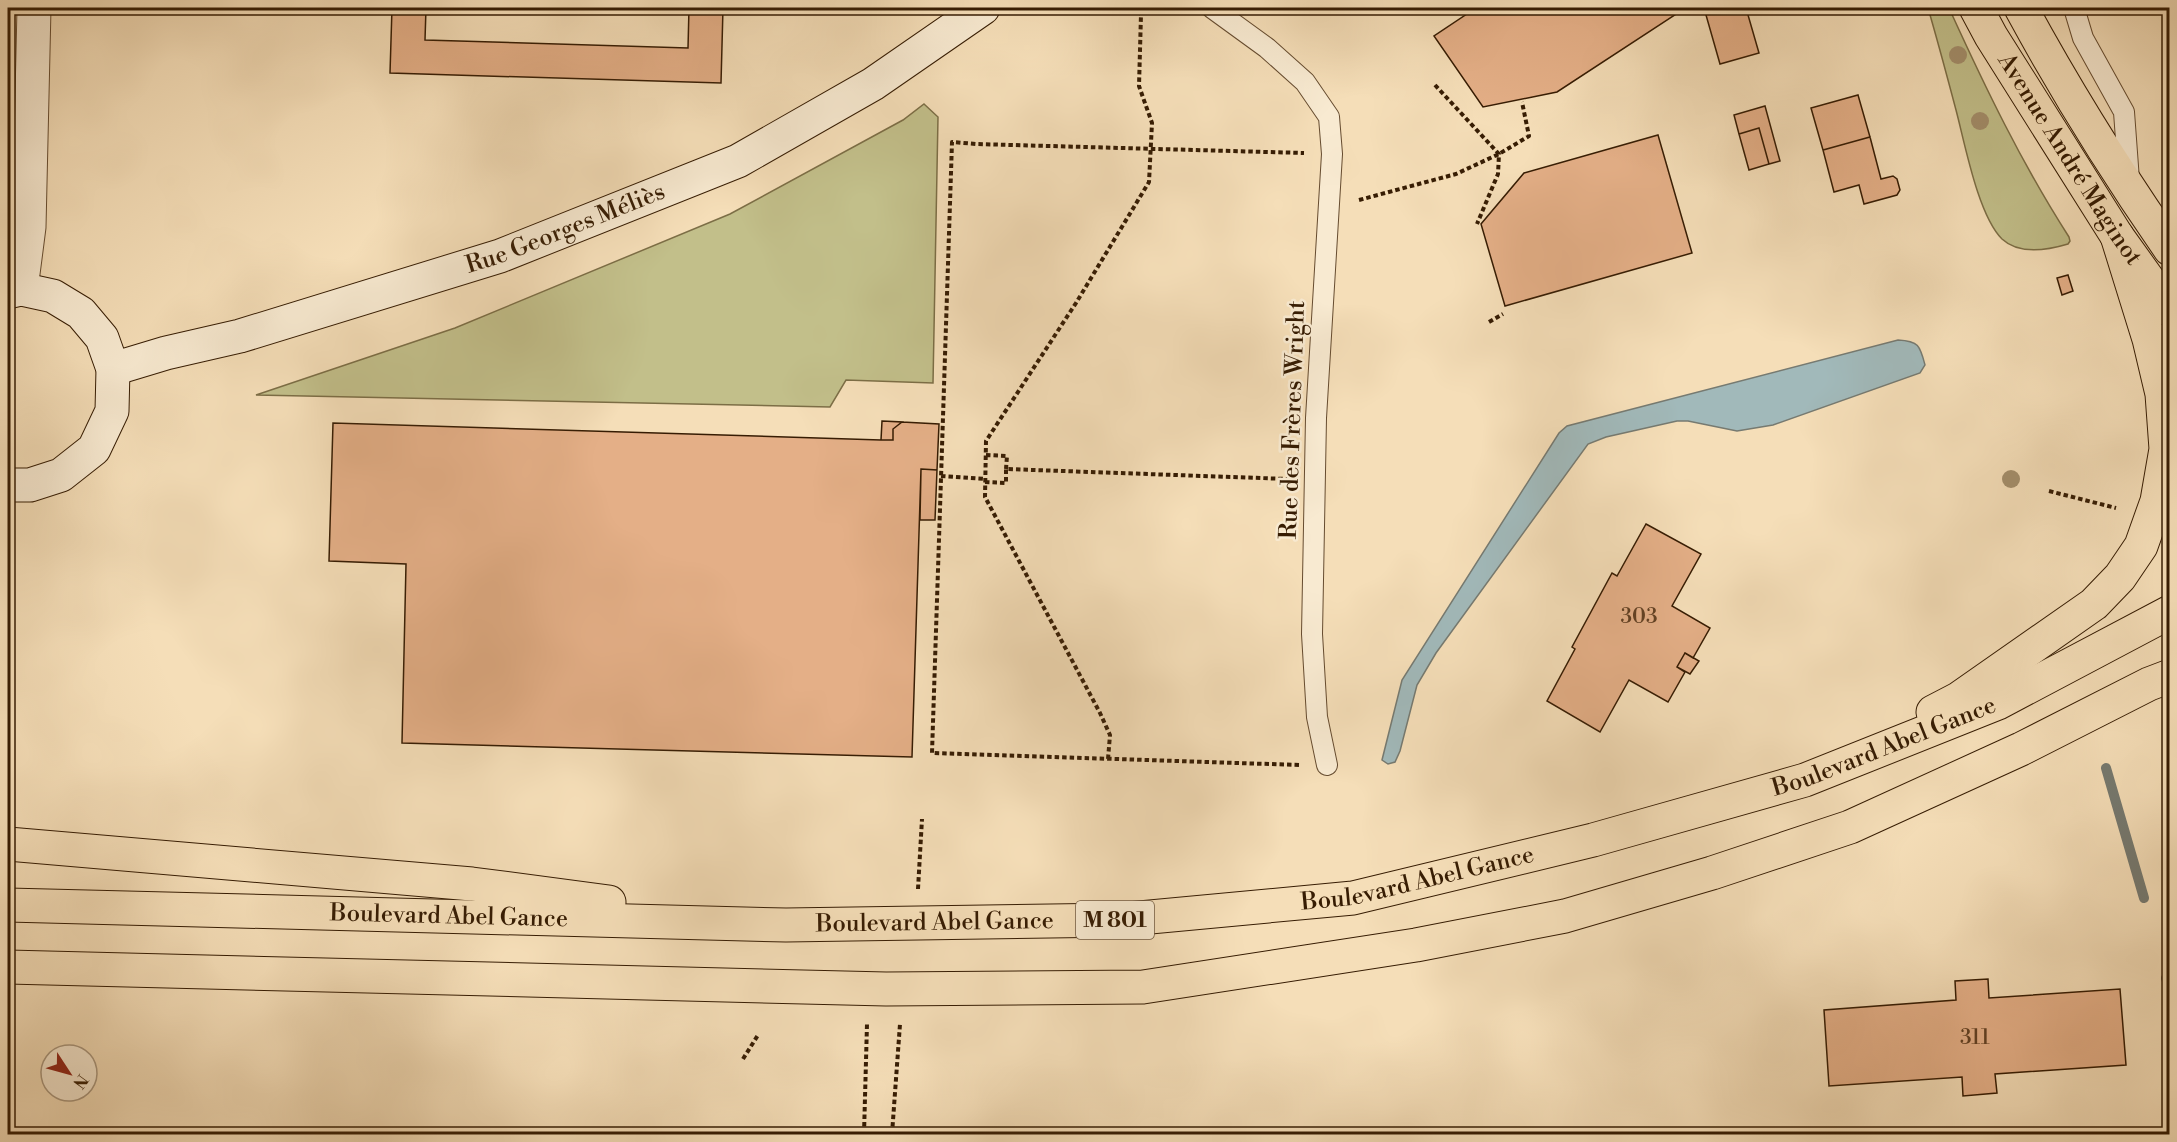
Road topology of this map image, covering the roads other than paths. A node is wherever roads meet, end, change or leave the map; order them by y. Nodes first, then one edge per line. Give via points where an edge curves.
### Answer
1 (34, 8) edge
2 (983, 8) edge
3 (1212, 8) edge
4 (1976, 8) edge
5 (2021, 8) edge
6 (2074, 8) edge
7 (2130, 192) junction
8 (2116, 236) junction
9 (2169, 249) edge
10 (14, 291) edge
11 (2169, 310) edge
12 (113, 369) junction
13 (8, 485) edge
14 (2169, 612) edge
15 (2169, 676) edge
16 (1327, 765) road end
17 (1805, 780) junction
18 (8, 844) edge
19 (8, 905) edge
20 (786, 925) junction
21 (8, 967) edge

1 - 10 street via 29,227
2 - 12 street, Rue Georges Méliès via 873,84 738,161 500,256 240,336 166,352
3 - 16 lane, Rue des Frères Wright via 1305,82 1329,117 1332,154 1316,418 1312,634 1317,717
4 - 8 main road, Avenue André Maginot
5 - 7 main road, Avenue André Maginot
6 - 7 lane via 2083,38 2124,112
7 - 9 main road, Avenue André Maginot
8 - 11 main road, Avenue André Maginot
8 - 17 main road via 2149,339 2163,405 2166,449 2157,501 2141,546 2120,577 2094,604 1958,699
10 - 12 street via 53,296 81,313 102,338
12 - 13 street via 112,411 94,449 61,476 30,485
14 - 17 main road, Boulevard Abel Gance / M 801 via 1998,703
15 - 21 main road via 1850,827 1712,873 1564,916 1416,945 1143,987 886,989
17 - 20 main road, Boulevard Abel Gance / M 801 via 1593,840 1353,898 1118,920
18 - 20 main road via 472,884
19 - 20 main road, Boulevard Abel Gance / M 801

